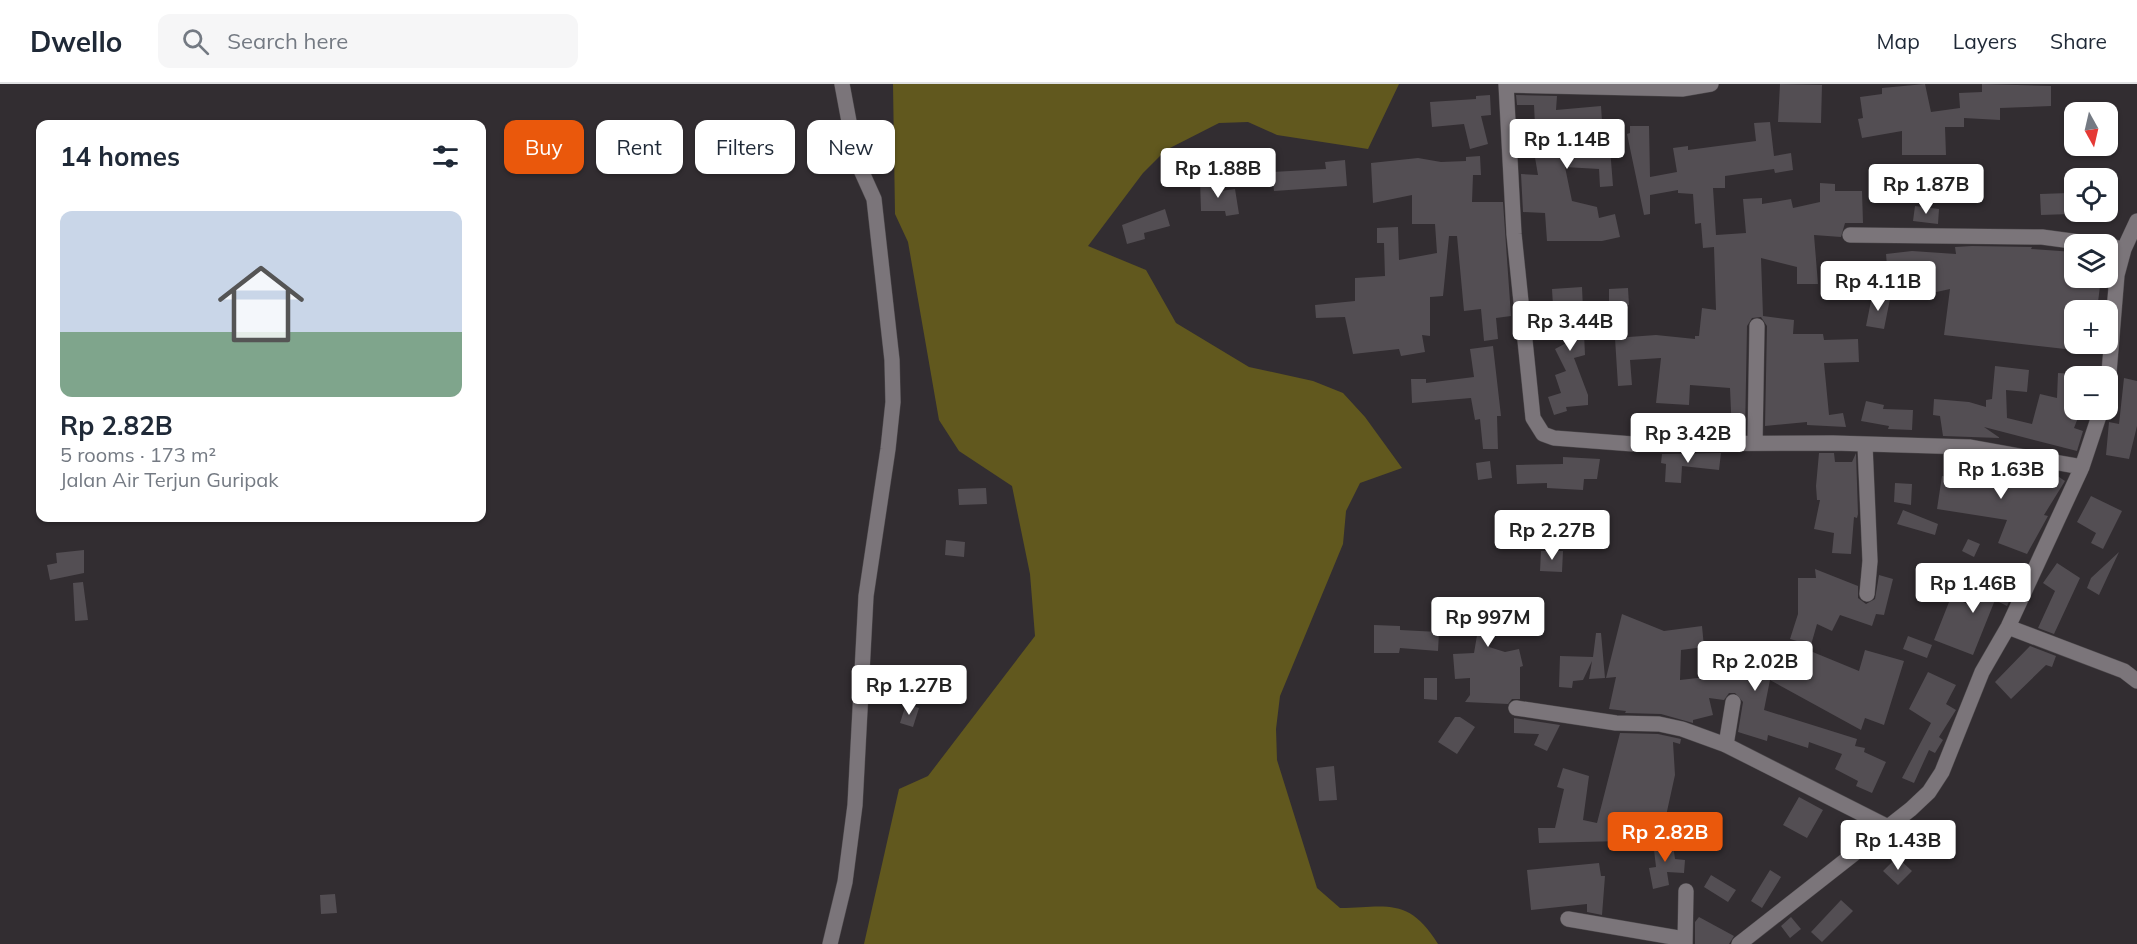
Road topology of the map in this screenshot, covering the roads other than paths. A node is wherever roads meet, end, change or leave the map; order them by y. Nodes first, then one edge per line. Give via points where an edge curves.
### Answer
1 (842, 84) edge
2 (1711, 84) edge
3 (1506, 85) edge
4 (2137, 221) edge
5 (1850, 235) dead end
6 (2064, 240) edge
7 (2118, 248) edge
8 (2124, 249) junction
9 (1757, 326) dead end
10 (2110, 366) edge
11 (2098, 420) edge
12 (1755, 443) junction
13 (1865, 445) junction
14 (2082, 466) junction
15 (1867, 594) dead end
16 (2008, 627) junction
17 (2137, 681) edge
18 (1732, 702) dead end
19 (1516, 708) dead end
20 (1726, 745) junction
21 (1888, 827) junction
22 (1686, 891) dead end
23 (1568, 920) dead end
24 (1684, 941) edge
25 (830, 944) edge
26 (1738, 944) edge

1 - 25 street via 856,159 874,199 893,402 866,596 855,805 845,882
2 - 3 street via 1682,89
3 - 12 street via 1514,234 1533,418 1538,429 1554,438 1633,444
4 - 8 street
5 - 6 street
7 - 8 street
8 - 10 street via 2117,275
9 - 12 street
11 - 14 street
12 - 13 street
13 - 14 street via 1969,447
13 - 15 street via 1870,561
14 - 16 street
16 - 17 street via 2124,671
16 - 21 street via 1982,672 1936,783 1921,801
18 - 20 street
19 - 20 street via 1616,723 1671,726
20 - 21 street
21 - 26 street
22 - 24 street
23 - 24 street

